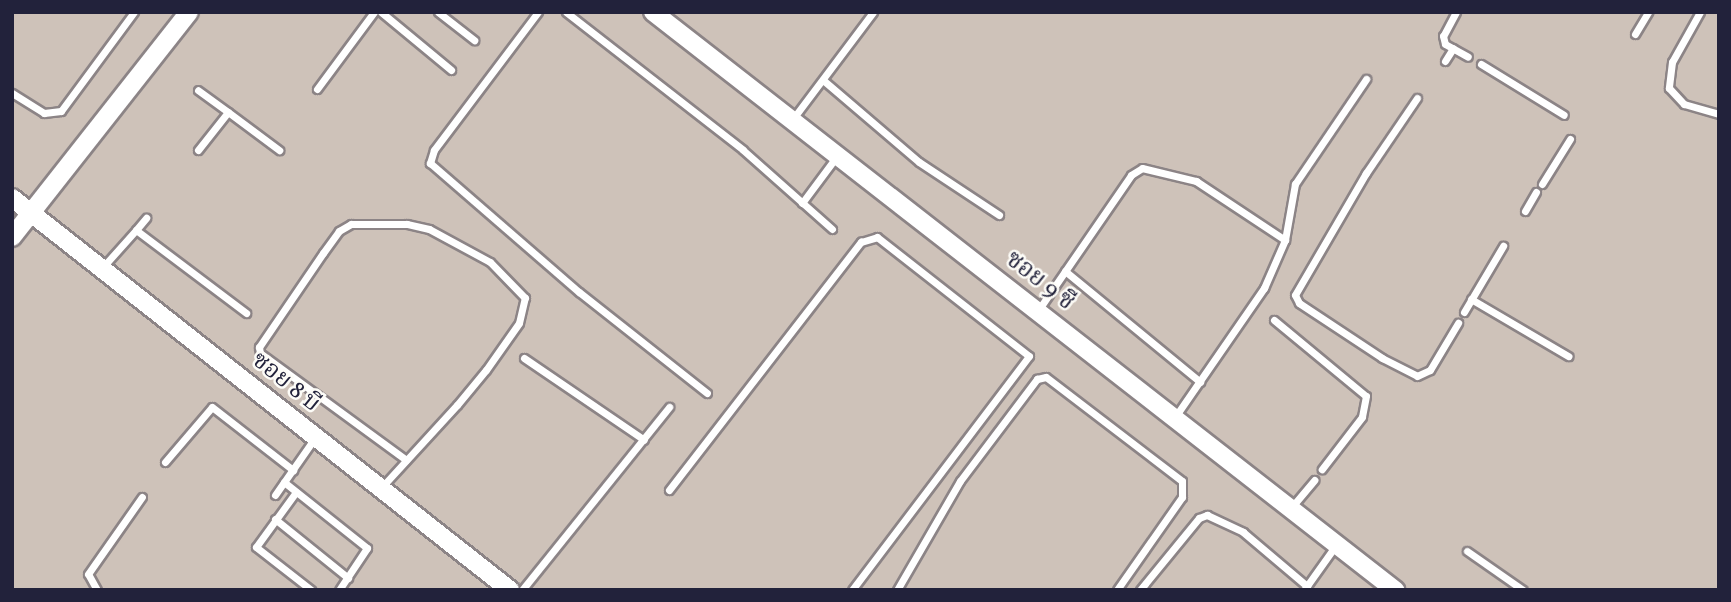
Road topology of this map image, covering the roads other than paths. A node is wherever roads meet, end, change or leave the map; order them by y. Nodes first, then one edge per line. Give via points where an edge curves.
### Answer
1 (134, 12) edge
2 (189, 12) edge
3 (374, 12) edge
4 (381, 12) edge
5 (438, 12) edge
6 (538, 12) edge
7 (566, 12) edge
8 (653, 12) edge
9 (873, 12) edge
10 (1456, 12) edge
11 (1648, 12) edge
12 (1700, 12) edge
13 (1635, 34) dead end
14 (474, 40) dead end
15 (1453, 48) junction
16 (1468, 57) dead end
17 (1445, 61) dead end
18 (1481, 64) dead end
19 (451, 69) dead end
20 (1366, 79) dead end
21 (823, 80) junction
22 (317, 89) dead end
23 (198, 90) dead end
24 (12, 93) edge
25 (1417, 98) dead end
26 (228, 112) junction
27 (1719, 114) edge
28 (1564, 115) dead end
29 (792, 121) junction
30 (1570, 139) dead end
31 (198, 150) dead end
32 (279, 150) dead end
33 (838, 156) junction
34 (1542, 184) dead end
35 (1536, 192) dead end
36 (12, 198) edge
37 (802, 203) junction
38 (1525, 211) dead end
39 (31, 212) junction
40 (999, 215) dead end
41 (146, 218) dead end
42 (832, 229) dead end
43 (136, 230) junction
44 (12, 237) edge
45 (1285, 240) junction
46 (1503, 246) dead end
47 (102, 268) junction
48 (1065, 271) junction
49 (1471, 299) junction
50 (1037, 312) junction
51 (1464, 312) dead end
52 (246, 313) dead end
53 (1274, 320) dead end
54 (1458, 323) dead end
55 (1568, 356) dead end
56 (524, 358) dead end
57 (1200, 382) junction
58 (708, 393) dead end
59 (669, 407) dead end
60 (1174, 417) junction
61 (315, 438) junction
62 (643, 440) junction
63 (406, 460) junction
64 (165, 462) dead end
65 (1322, 469) dead end
66 (293, 470) junction
67 (1314, 480) dead end
68 (284, 482) junction
69 (380, 489) junction
70 (669, 490) dead end
71 (296, 492) junction
72 (275, 495) dead end
73 (142, 496) dead end
74 (1290, 509) junction
75 (275, 519) junction
76 (1336, 545) junction
77 (1467, 551) dead end
78 (348, 578) junction
79 (1305, 588) edge
80 (97, 590) edge
81 (311, 590) edge
82 (339, 590) edge
83 (509, 590) edge
84 (522, 590) edge
85 (852, 590) edge
86 (897, 590) edge
87 (1117, 590) edge
88 (1140, 590) edge
89 (1395, 590) edge
90 (1522, 590) edge

1 - 24 lane via 61,111 44,113
2 - 39 street
3 - 22 lane
4 - 19 lane
5 - 14 lane
6 - 58 lane via 434,149 430,163 579,292
7 - 37 lane via 743,150
8 - 29 street, ซอย 9 ซี
9 - 21 lane
10 - 15 lane via 1443,36
11 - 13 lane
12 - 27 lane via 1672,62 1668,88 1685,104
15 - 16 lane
15 - 17 lane
18 - 28 lane
20 - 45 lane via 1295,184
21 - 29 lane
21 - 40 lane via 919,162
23 - 26 lane
25 - 54 lane via 1366,173 1295,295 1382,358 1417,376 1430,370
26 - 31 lane
26 - 32 lane
29 - 33 street, ซอย 9 ซี
30 - 34 lane
33 - 37 lane
33 - 50 street, ซอย 9 ซี
35 - 38 lane
36 - 39 street, ซอย 8 บี
37 - 42 lane
39 - 44 street
39 - 47 street, ซอย 8 บี
41 - 43 lane
43 - 47 lane
43 - 52 lane
45 - 48 lane via 1196,181 1142,168 1131,175
45 - 57 lane via 1264,288
46 - 49 lane
47 - 61 street, ซอย 8 บี
48 - 50 lane
48 - 57 lane
49 - 51 lane
49 - 55 lane
50 - 60 street, ซอย 9 ซี
53 - 65 lane via 1366,396 1362,417
56 - 62 lane
57 - 60 lane
59 - 62 lane
60 - 74 street, ซอย 9 ซี
61 - 66 lane
61 - 69 street, ซอย 8 บี
62 - 84 lane
63 - 63 lane via 485,370 519,323 525,298 491,262 429,229 407,223 351,225 339,231 259,347
63 - 69 lane
64 - 66 lane via 212,407
66 - 68 lane
67 - 74 lane
68 - 71 lane
68 - 72 lane
69 - 83 street, ซอย 8 บี
70 - 85 lane via 861,242 877,237 1029,356
71 - 75 lane
71 - 78 lane via 367,548
73 - 80 lane via 88,574
74 - 76 street, ซอย 9 ซี
75 - 78 lane
75 - 81 lane via 256,547
76 - 79 lane
76 - 89 street, ซอย 9 ซี
77 - 90 lane
78 - 82 lane
79 - 88 lane via 1242,532 1207,515 1199,518
86 - 87 lane via 960,481 1037,379 1045,377 1182,481 1182,497

